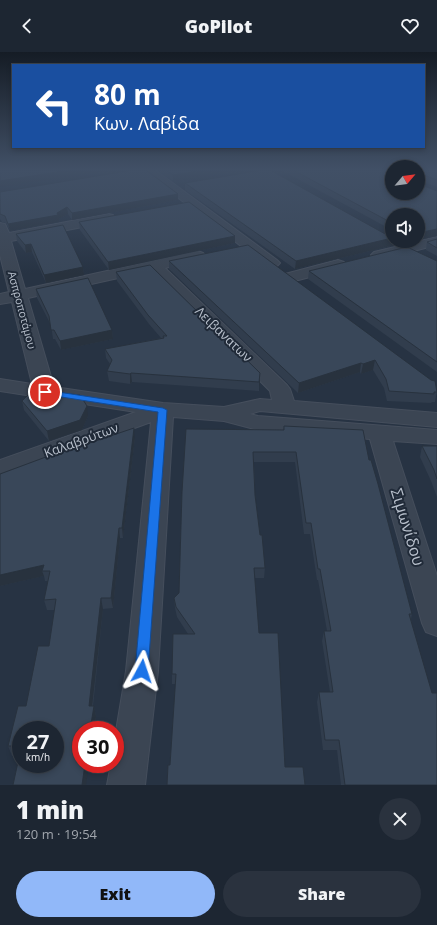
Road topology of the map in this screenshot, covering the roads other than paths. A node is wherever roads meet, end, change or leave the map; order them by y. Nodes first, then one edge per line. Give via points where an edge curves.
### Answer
1 (184, 204) edge
2 (121, 216) edge
3 (2, 232) edge
4 (437, 241) edge
5 (425, 242) edge
6 (249, 246) junction
7 (392, 248) edge
8 (410, 248) edge
9 (426, 257) edge
10 (154, 266) junction
11 (291, 277) junction
12 (310, 291) edge
13 (18, 295) junction
14 (0, 299) edge
15 (0, 385) edge
16 (45, 392) junction
17 (285, 408) junction
18 (163, 410) junction
19 (224, 414) junction
20 (437, 420) edge
21 (379, 432) junction
22 (437, 436) edge
23 (0, 469) edge
24 (437, 623) edge
25 (126, 785) edge

1 - 6 street
2 - 3 street
3 - 13 street, Ασπροποτάμου
4 - 5 street
6 - 10 street
6 - 11 street
7 - 11 street
8 - 9 street
10 - 13 street
10 - 17 street, Λειβανατων via 280,389
11 - 12 street
13 - 14 street
13 - 16 street, Ασπροποτάμου
15 - 16 street
16 - 18 street
17 - 19 street via 260,405
17 - 20 street
18 - 19 street
18 - 23 street, Καλαβρύτων
18 - 25 street via 142,671
19 - 21 street via 258,424
21 - 22 street
21 - 24 street, Σιμωνίδου

